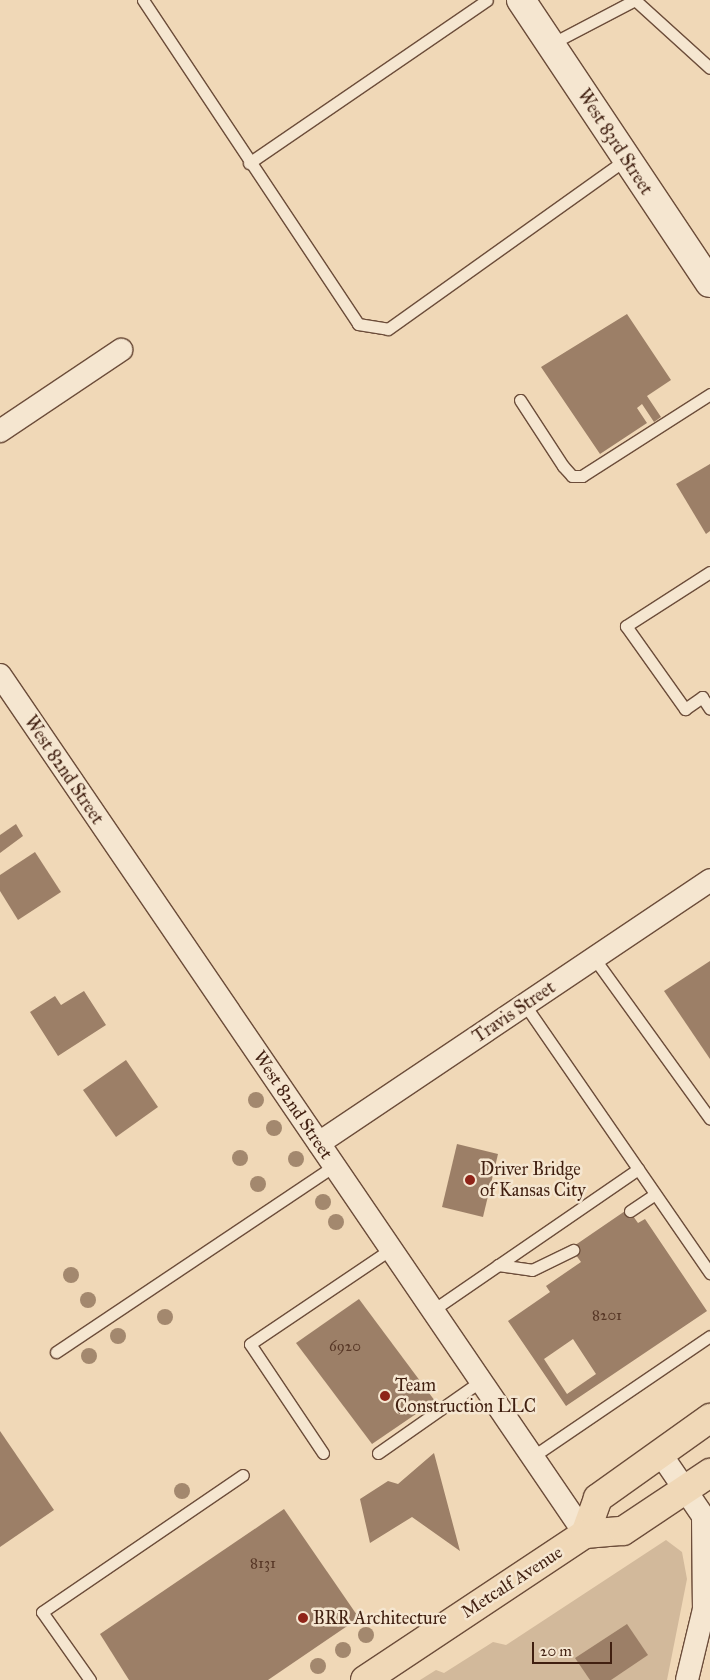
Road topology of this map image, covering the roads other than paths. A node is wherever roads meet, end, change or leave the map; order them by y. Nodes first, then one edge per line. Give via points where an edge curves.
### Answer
1 (487, 0) edge
2 (521, 0) edge
3 (635, 0) edge
4 (147, 1) edge
5 (552, 44) junction
6 (710, 68) edge
7 (626, 159) junction
8 (249, 162) junction
9 (706, 268) edge
10 (121, 350) dead end
11 (710, 394) edge
12 (520, 400) dead end
13 (0, 431) edge
14 (710, 572) edge
15 (0, 676) edge
16 (706, 694) edge
17 (710, 709) edge
18 (710, 880) edge
19 (594, 958) junction
20 (524, 1005) junction
21 (710, 1119) edge
22 (319, 1143) junction
23 (334, 1166) junction
24 (638, 1169) junction
25 (655, 1194) junction
26 (630, 1211) dead end
27 (391, 1249) junction
28 (573, 1250) dead end
29 (498, 1265) junction
30 (710, 1273) edge
31 (433, 1310) junction
32 (710, 1336) edge
33 (56, 1352) dead end
34 (481, 1381) junction
35 (710, 1418) edge
36 (323, 1453) dead end
37 (378, 1453) dead end
38 (660, 1453) junction
39 (532, 1456) junction
40 (710, 1473) edge
41 (243, 1475) dead end
42 (684, 1491) junction
43 (585, 1534) junction
44 (90, 1680) edge
45 (365, 1680) edge
46 (688, 1680) edge

1 - 8 lane
2 - 5 street, West 83rd Street
3 - 5 lane
3 - 6 lane
4 - 8 lane
5 - 7 street, West 83rd Street
7 - 8 lane via 388,330 358,324
7 - 9 street, West 83rd Street
10 - 13 street
11 - 12 lane via 582,476 572,476 563,466
14 - 16 lane via 626,626 685,709
15 - 22 street, West 82nd Street
16 - 17 lane
18 - 19 street, Travis Street
19 - 20 street, Travis Street
19 - 21 lane
20 - 22 street, Travis Street
20 - 24 lane
22 - 23 street, West 82nd Street
23 - 27 street, West 82nd Street
23 - 33 lane
24 - 25 lane
24 - 29 lane
25 - 26 lane
25 - 30 lane
27 - 31 street, West 82nd Street
27 - 36 lane via 250,1344
28 - 29 lane via 532,1270
29 - 31 lane
31 - 34 street, West 82nd Street
32 - 39 lane
34 - 37 lane
34 - 39 street, West 82nd Street
35 - 38 main road
38 - 42 street
38 - 43 main road via 598,1498
39 - 43 street, West 82nd Street
40 - 42 main road, Metcalf Avenue
41 - 44 lane via 42,1612
42 - 43 main road, Metcalf Avenue via 623,1531
42 - 46 street via 703,1516 707,1561 704,1609
43 - 45 main road, Metcalf Avenue

